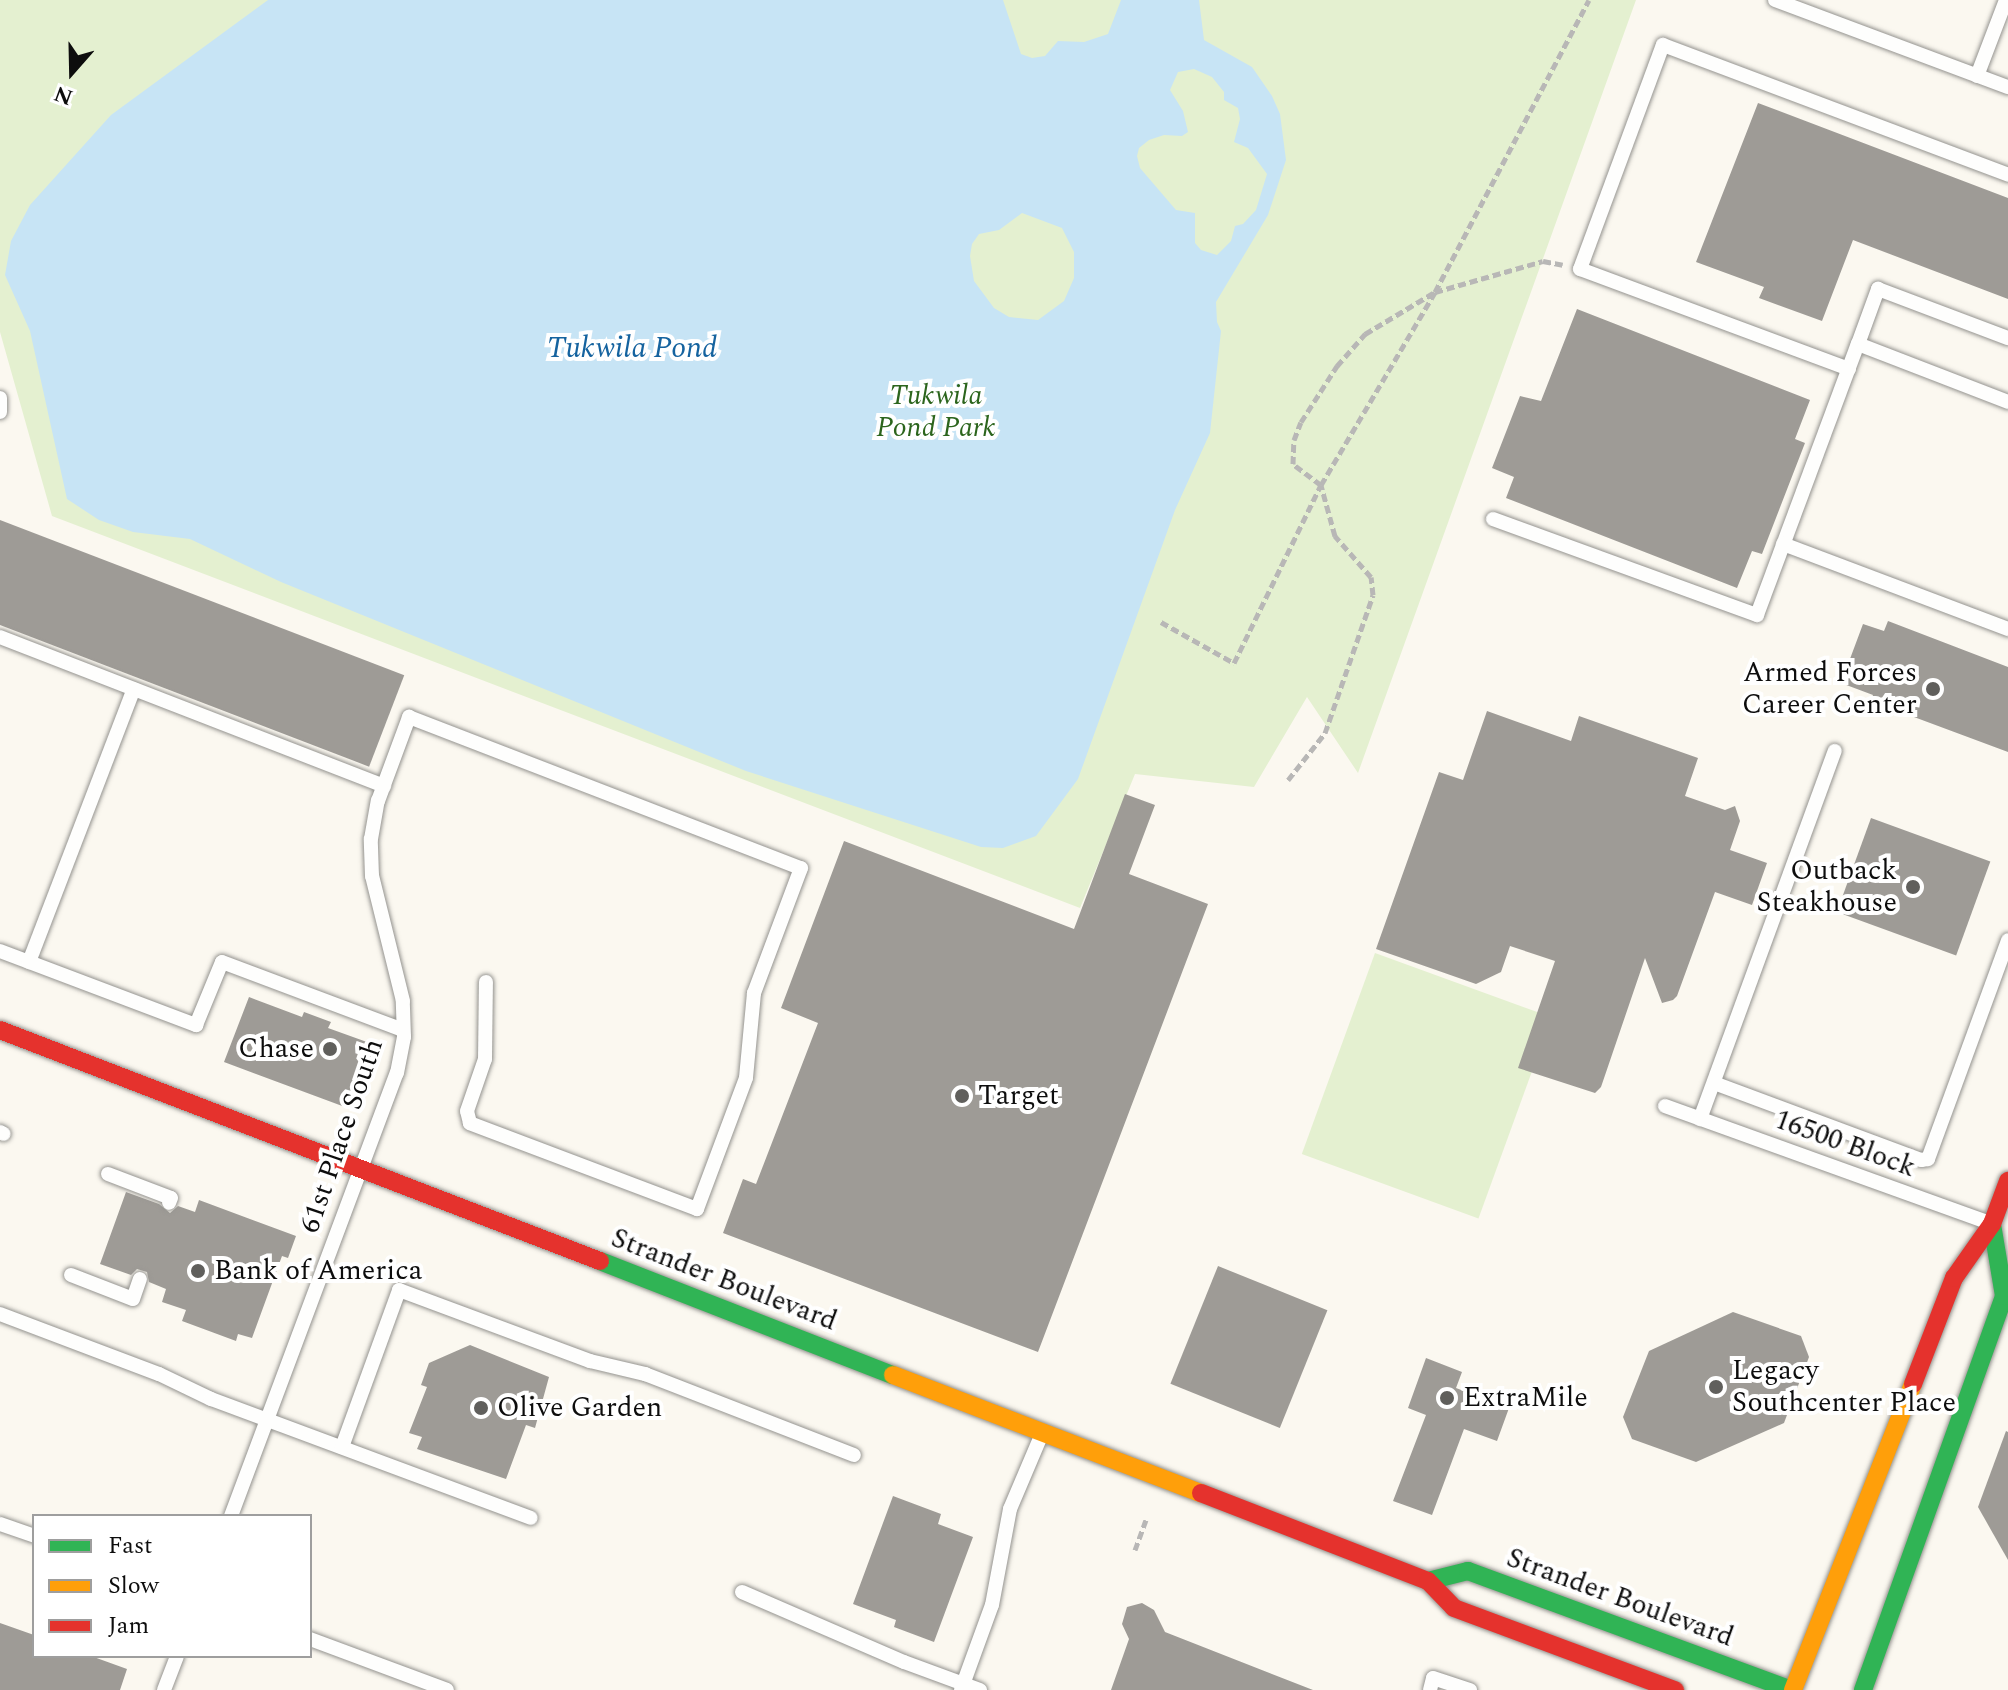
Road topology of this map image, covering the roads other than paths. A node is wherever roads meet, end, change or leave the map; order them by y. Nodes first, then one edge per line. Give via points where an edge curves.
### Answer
1 (1775, 0) edge
2 (2006, 0) edge
3 (1977, 76) junction
4 (2008, 87) edge
5 (2008, 175) edge
6 (2008, 338) edge
7 (1858, 344) junction
8 (1849, 369) junction
9 (0, 398) edge
10 (2008, 402) edge
11 (0, 412) edge
12 (1493, 519) dead end
13 (1783, 544) junction
14 (2008, 629) edge
15 (0, 637) edge
16 (134, 689) junction
17 (1835, 751) dead end
18 (384, 786) junction
19 (2008, 940) edge
20 (0, 951) edge
21 (29, 962) junction
22 (486, 982) dead end
23 (0, 1030) edge
24 (403, 1030) junction
25 (1714, 1083) junction
26 (1665, 1106) dead end
27 (1700, 1119) junction
28 (361, 1167) junction
29 (108, 1174) dead end
30 (2008, 1181) edge
31 (169, 1203) dead end
32 (2000, 1227) edge
33 (71, 1275) dead end
34 (140, 1279) dead end
35 (0, 1314) edge
36 (1925, 1353) junction
37 (1925, 1410) dead end
38 (268, 1420) junction
39 (1041, 1435) junction
40 (342, 1447) junction
41 (854, 1455) dead end
42 (1911, 1499) dead end
43 (1927, 1512) junction
44 (232, 1514) edge
45 (531, 1518) dead end
46 (0, 1524) edge
47 (32, 1535) edge
48 (1428, 1581) junction
49 (742, 1592) dead end
50 (312, 1640) edge
51 (176, 1658) edge
52 (962, 1687) edge
53 (164, 1690) edge
54 (447, 1690) edge
55 (980, 1690) edge
56 (1430, 1690) edge
57 (1470, 1690) edge
58 (1675, 1690) edge
59 (1792, 1690) edge
60 (1863, 1690) edge

1 - 3 lane
2 - 3 lane
3 - 4 lane
5 - 8 lane via 1663,45 1580,269
6 - 7 lane via 1878,289
7 - 8 lane
7 - 10 lane
8 - 13 lane
9 - 11 lane
12 - 13 lane via 1757,615
13 - 14 lane
15 - 16 lane
16 - 18 lane
16 - 21 lane
17 - 25 lane
18 - 22 lane, 61st Place South via 409,717 801,868 754,993 746,1078 697,1209 470,1123 467,1111 485,1059
18 - 24 lane, 61st Place South via 371,839 372,876 403,1001
19 - 25 lane via 1928,1159
20 - 21 lane
21 - 24 lane via 196,1025 222,962
23 - 28 main road, Strander Boulevard
24 - 28 lane, 61st Place South via 397,1073
25 - 27 lane
26 - 27 lane, 16500 Block
27 - 32 lane, 16500 Block
28 - 38 lane, 61st Place South
28 - 39 main road, Strander Boulevard
29 - 31 lane via 171,1198
30 - 32 main road
32 - 36 main road via 1954,1278
32 - 43 main road via 2004,1296
33 - 34 lane via 133,1299
35 - 38 lane
36 - 37 main road
36 - 59 main road
38 - 40 lane
38 - 44 lane, 61st Place South
39 - 48 main road, Strander Boulevard
39 - 52 lane via 1010,1509 992,1605
40 - 41 lane via 399,1290 590,1361 645,1374
40 - 45 lane
42 - 43 main road
43 - 60 main road
46 - 47 lane
48 - 58 main road, Strander Boulevard via 1454,1608
48 - 59 main road, Strander Boulevard via 1468,1571
49 - 52 lane
50 - 54 lane
51 - 53 lane
52 - 55 lane
56 - 57 lane via 1433,1678

